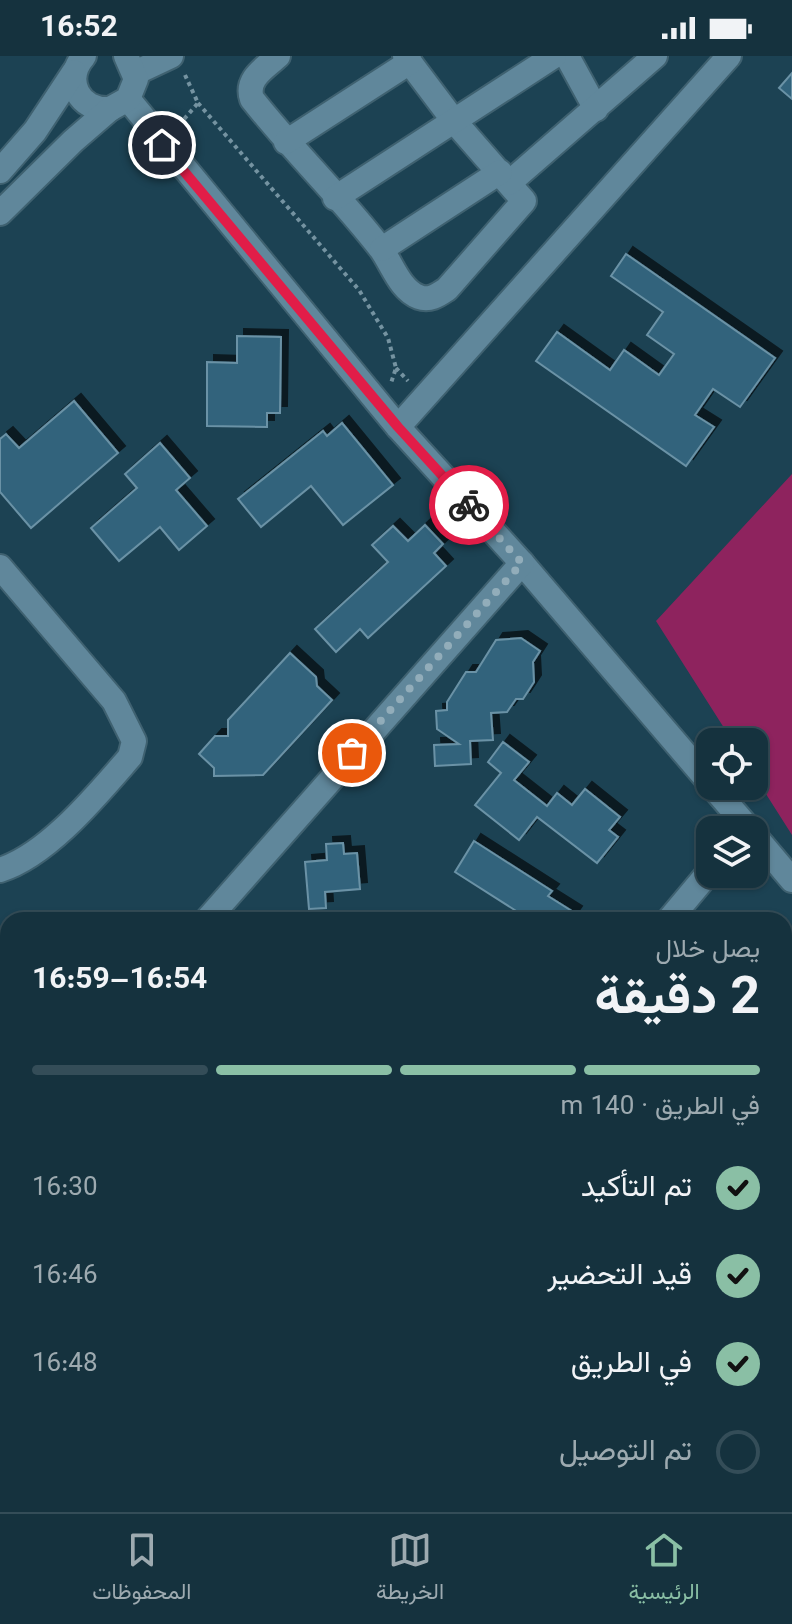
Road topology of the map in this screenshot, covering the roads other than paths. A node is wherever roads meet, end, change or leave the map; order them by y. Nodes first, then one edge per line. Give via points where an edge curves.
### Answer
1 (278, 56) edge
2 (554, 56) edge
3 (567, 56) edge
4 (655, 56) edge
5 (729, 56) edge
6 (408, 59) edge
7 (176, 61) edge
8 (79, 64) edge
9 (130, 65) edge
10 (119, 104) junction
11 (596, 109) junction
12 (454, 121) junction
13 (286, 142) junction
14 (0, 171) edge
15 (504, 178) junction
16 (335, 198) junction
17 (0, 213) edge
18 (382, 249) junction
19 (398, 427) junction
20 (522, 563) junction
21 (0, 567) edge
22 (696, 767) edge
23 (724, 800) edge
24 (737, 816) edge
25 (768, 852) edge
26 (0, 870) edge
27 (792, 880) edge
28 (696, 888) edge
29 (214, 912) edge
30 (676, 912) edge

1 - 13 street via 249,90
2 - 12 street
3 - 11 street
4 - 11 street
5 - 19 street
6 - 12 street
6 - 13 street
7 - 9 street
8 - 10 street via 74,84 82,100 92,107
8 - 14 street via 35,131
9 - 10 street via 135,85
10 - 17 street
10 - 19 street via 162,145
11 - 15 street
12 - 15 street
12 - 16 street
13 - 16 street
15 - 18 street
15 - 18 street via 524,201 447,289 433,298 406,288
16 - 18 street
19 - 20 street
20 - 22 street
20 - 29 street
21 - 26 street via 114,701 134,741 130,757 81,810 25,859
23 - 24 street
25 - 27 street
28 - 30 street

